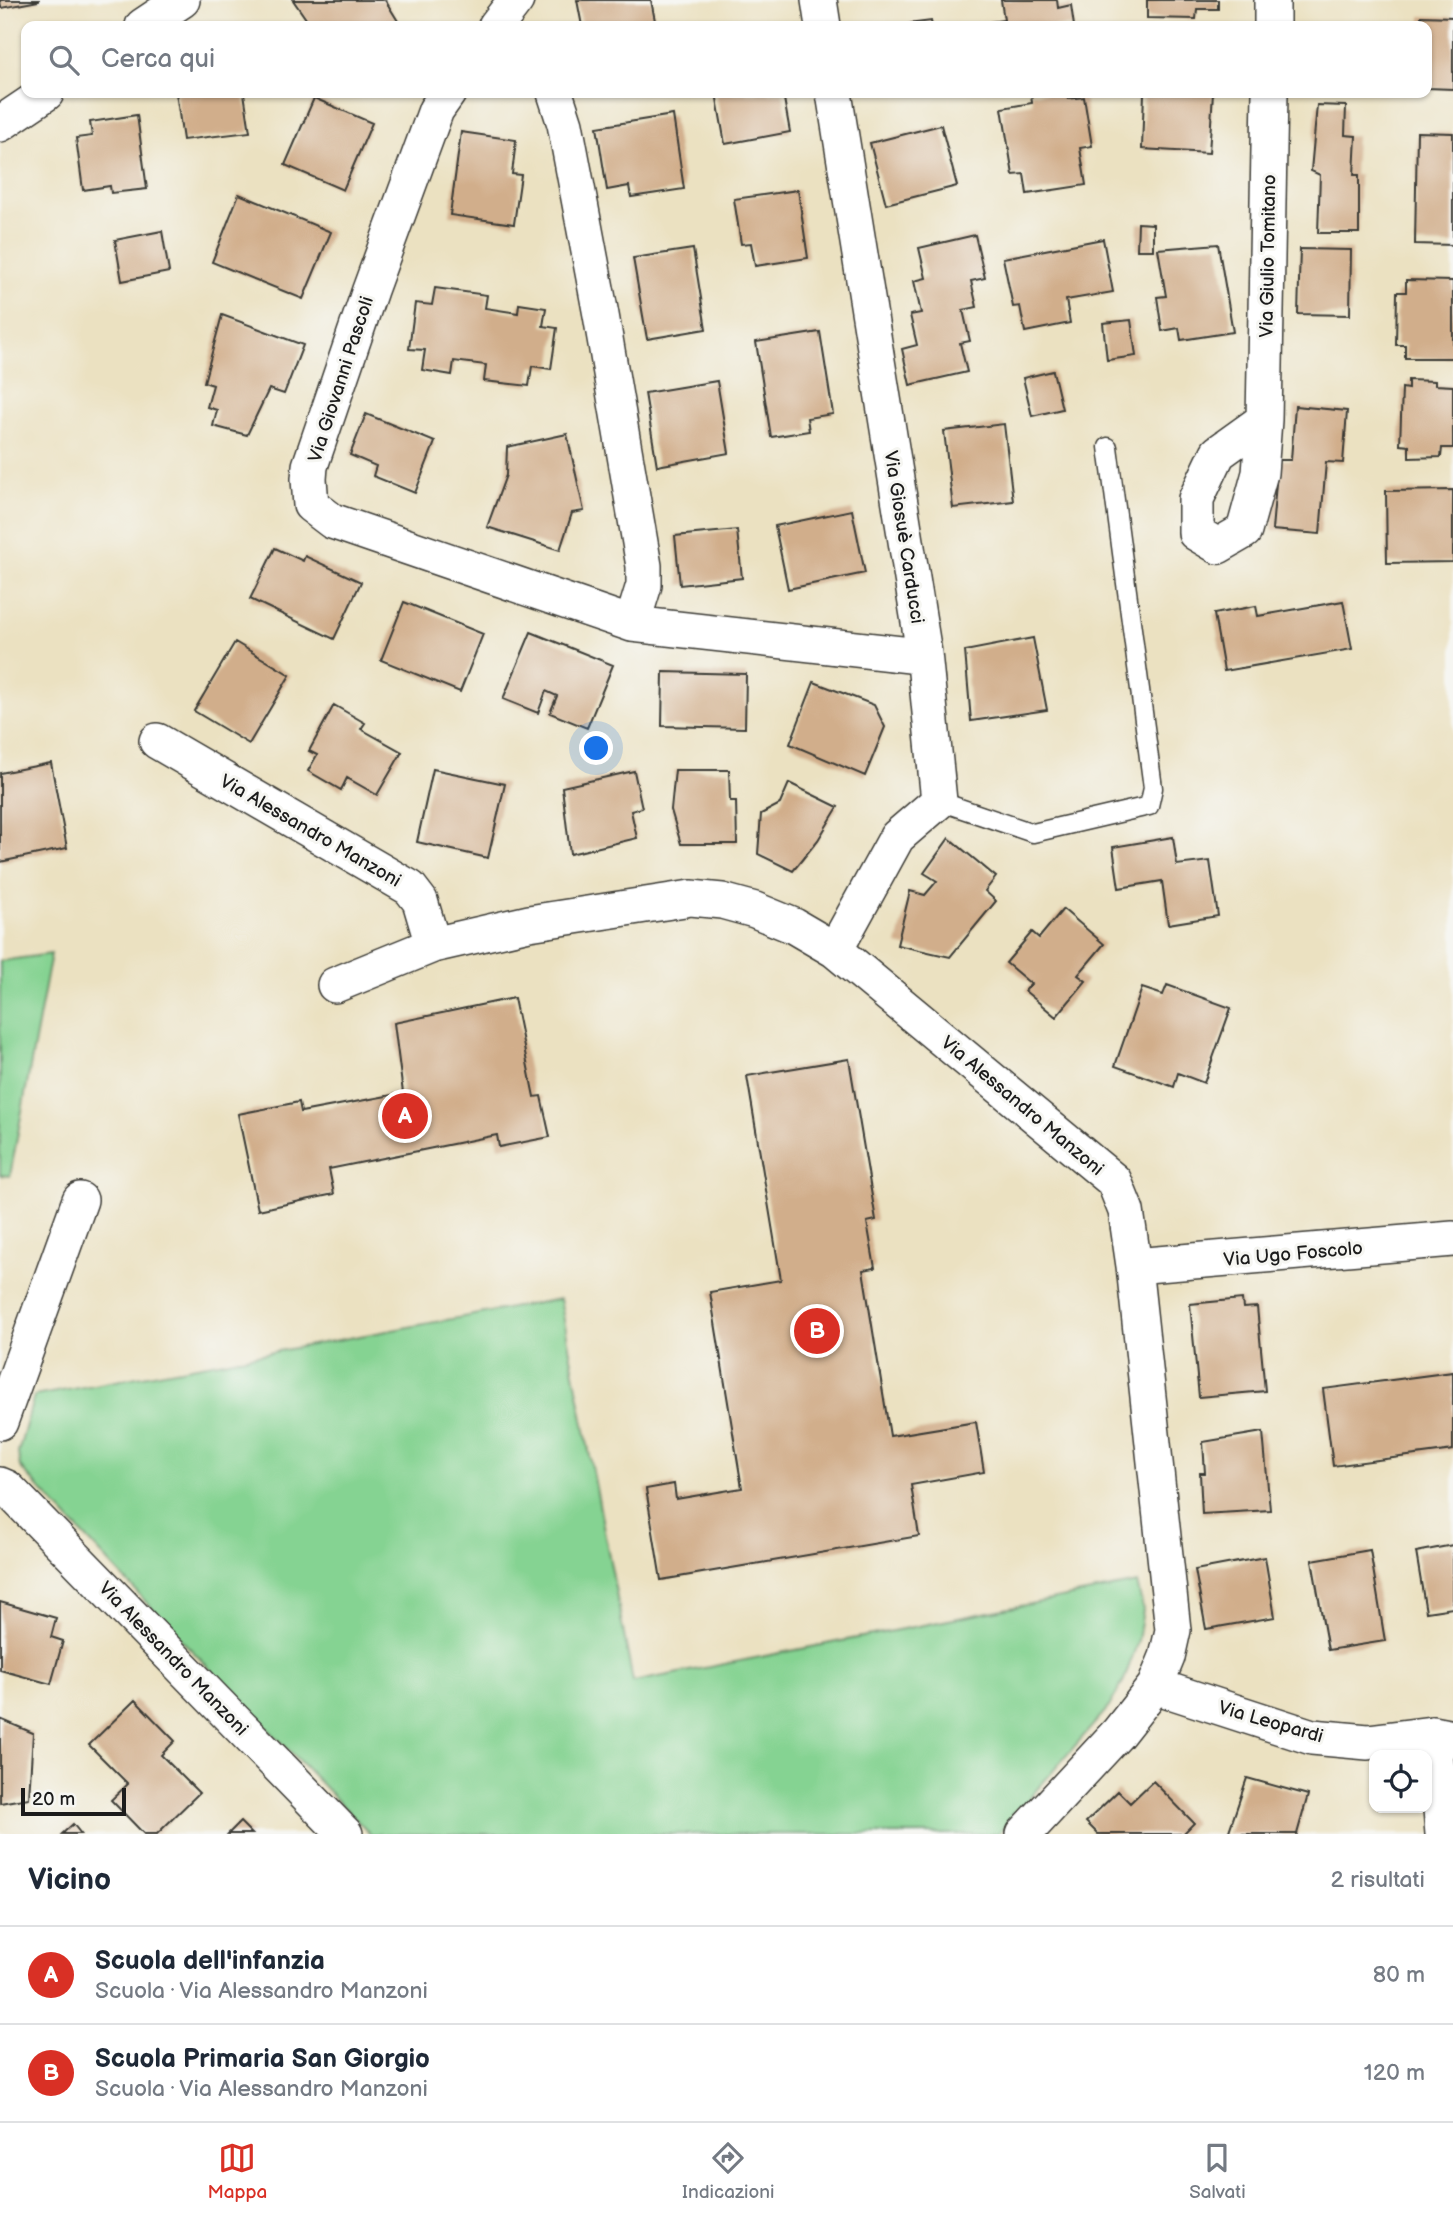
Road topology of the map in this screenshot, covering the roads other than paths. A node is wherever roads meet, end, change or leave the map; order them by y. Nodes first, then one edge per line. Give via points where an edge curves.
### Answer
1 (182, 0) edge
2 (819, 0) edge
3 (1272, 0) edge
4 (150, 21) edge
5 (822, 21) edge
6 (1272, 21) edge
7 (34, 98) edge
8 (444, 98) edge
9 (557, 98) edge
10 (835, 98) edge
11 (1270, 98) edge
12 (2, 111) edge
13 (1264, 420) dead end
14 (1108, 447) dead end
15 (632, 624) junction
16 (924, 653) junction
17 (158, 741) dead end
18 (939, 801) junction
19 (433, 946) junction
20 (835, 950) junction
21 (335, 985) dead end
22 (80, 1200) dead end
23 (1453, 1239) edge
24 (1134, 1266) junction
25 (0, 1422) edge
26 (0, 1485) edge
27 (1155, 1686) junction
28 (1446, 1729) edge
29 (345, 1834) edge
30 (1024, 1834) edge
31 (1443, 1834) edge

1 - 4 street
2 - 5 street
3 - 6 street
7 - 12 street
8 - 15 street, Via Giovanni Pascoli via 436,110 370,290 310,466 311,505 332,521
9 - 15 street via 596,288 644,566 644,585
10 - 16 street, Via Giosuè Carducci
11 - 13 street, Via Giulio Tomitano
14 - 18 lane via 1153,788 1149,806 1033,833
15 - 16 street, Via Giovanni Pascoli
16 - 18 street, Via Giosuè Carducci
17 - 19 street, Via Alessandro Manzoni via 410,888 420,901
18 - 20 street via 897,837
19 - 20 street, Via Alessandro Manzoni via 529,923 691,898 755,910
19 - 21 street, Via Alessandro Manzoni
20 - 24 street, Via Alessandro Manzoni via 1114,1181 1123,1203
22 - 25 street
23 - 24 street, Via Ugo Foscolo
24 - 27 street, Via Alessandro Manzoni via 1173,1630
26 - 29 street, Via Alessandro Manzoni
27 - 28 street, Via Leopardi via 1312,1737 1368,1742
27 - 30 street, Via Alessandro Manzoni
28 - 31 street, Via Leopardi via 1439,1784

